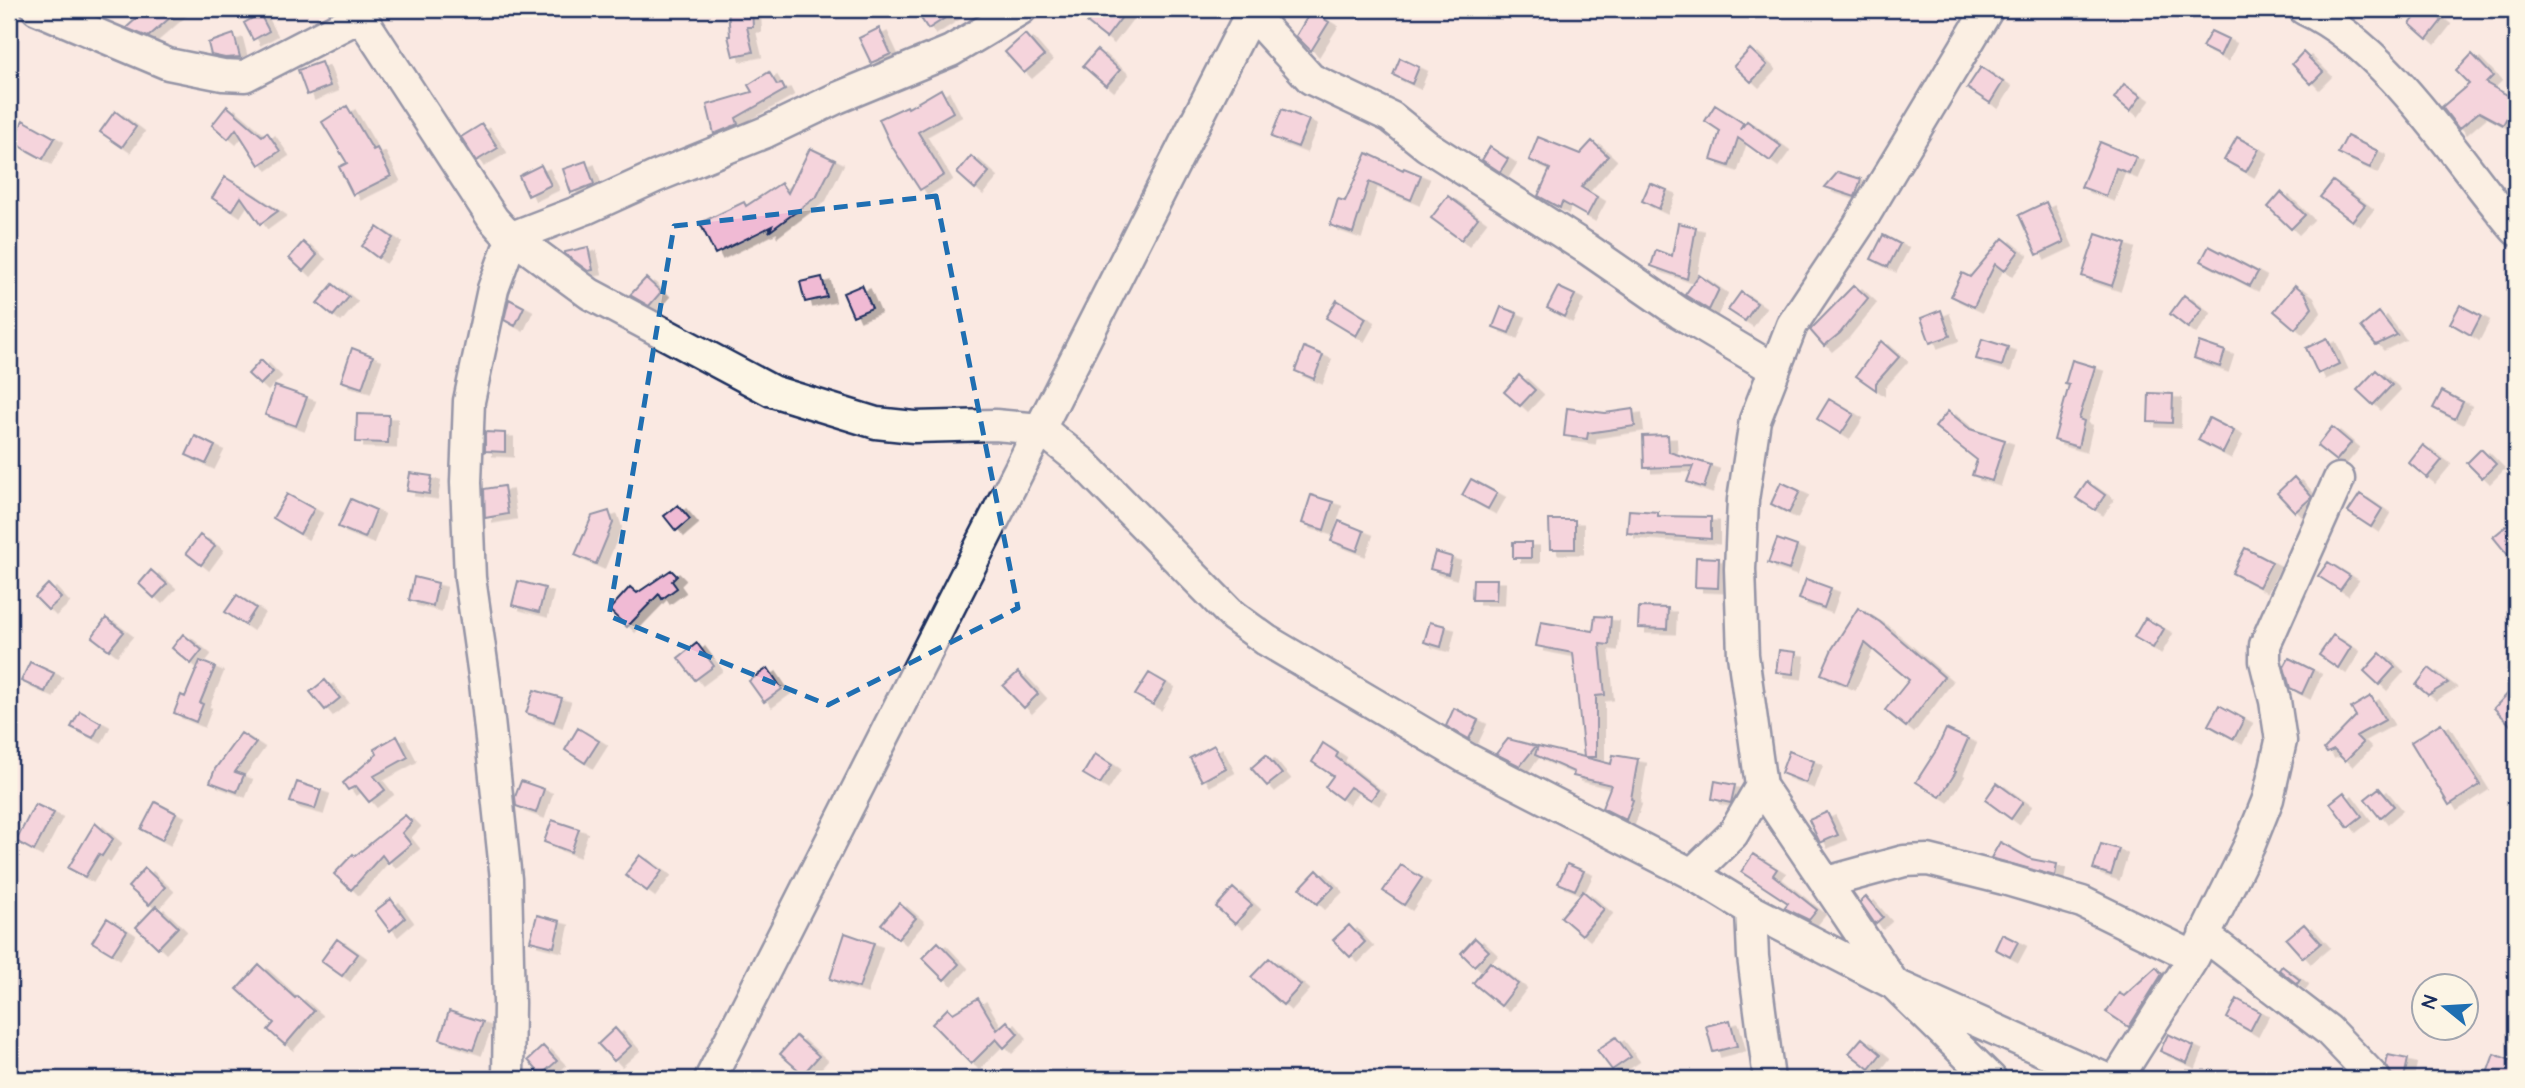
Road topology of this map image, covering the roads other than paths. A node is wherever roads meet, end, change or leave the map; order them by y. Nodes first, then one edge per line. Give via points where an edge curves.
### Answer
1 (37, 9) edge
2 (1021, 9) edge
3 (1988, 9) edge
4 (2304, 9) edge
5 (1251, 10) edge
6 (358, 13) edge
7 (2516, 230) edge
8 (512, 237) junction
9 (1774, 369) junction
10 (1041, 429) junction
11 (2339, 479) dead end
12 (1761, 786) junction
13 (1692, 874) junction
14 (1827, 882) junction
15 (1751, 910) junction
16 (2199, 946) junction
17 (1894, 984) junction
18 (508, 1079) edge
19 (710, 1079) edge
20 (1769, 1079) edge
21 (1992, 1079) edge
22 (2106, 1079) edge
23 (2117, 1079) edge
24 (2375, 1079) edge

1 - 6 street via 168,64 246,76
2 - 8 street via 951,51
3 - 9 street via 1858,226 1792,325
4 - 7 street via 2348,35 2409,95
5 - 9 street via 1311,79 1391,117 1427,146 1680,313
5 - 10 street
6 - 8 street via 493,219
8 - 10 street via 590,295 772,391 876,423
8 - 18 street via 493,289 469,401 466,482 470,578 506,880
9 - 12 street via 1755,420 1743,500 1740,569 1743,655
10 - 13 street via 1083,463 1233,616 1266,640 1466,758
10 - 19 street
11 - 16 street via 2265,645 2281,741 2250,844
12 - 13 street via 1732,834
12 - 14 street
13 - 15 street
14 - 16 street via 1904,861 1928,860 2082,902
14 - 17 street
15 - 17 street
15 - 20 street via 1752,957
16 - 23 street
16 - 24 street via 2328,1030
17 - 21 street
17 - 22 street

